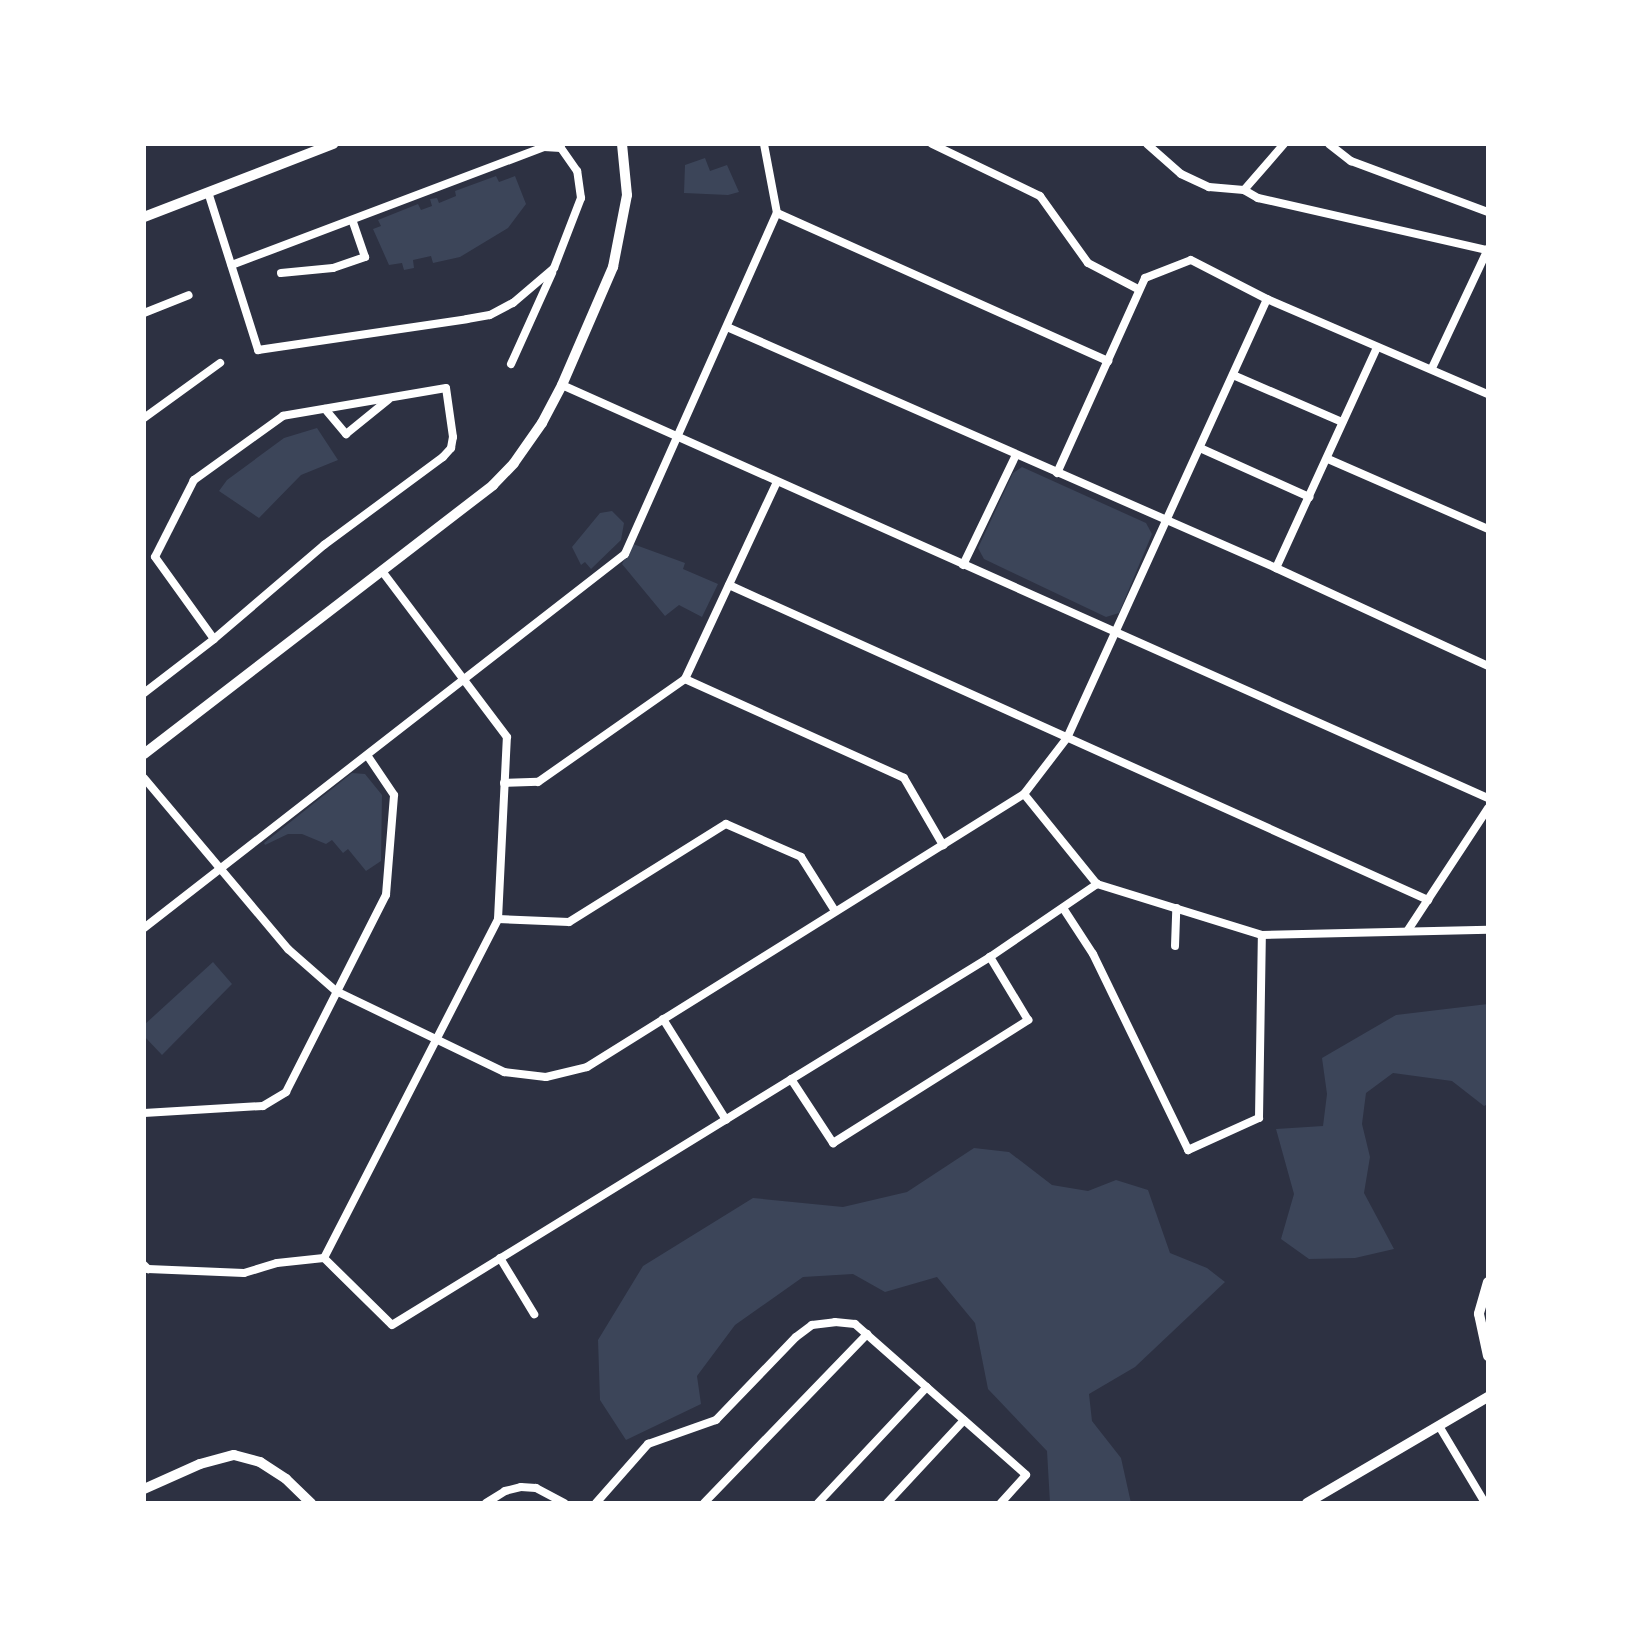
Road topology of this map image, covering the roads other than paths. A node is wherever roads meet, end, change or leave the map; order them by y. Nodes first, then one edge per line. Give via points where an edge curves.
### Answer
1 (333, 144) edge
2 (622, 144) edge
3 (764, 144) edge
4 (932, 144) edge
5 (1284, 144) edge
6 (1329, 144) edge
7 (1152, 146) edge
8 (1244, 190) junction
9 (208, 192) junction
10 (1488, 212) edge
11 (777, 213) junction
12 (144, 217) edge
13 (352, 220) junction
14 (1488, 249) edge
15 (232, 265) junction
16 (554, 268) junction
17 (281, 273) dead end
18 (1138, 289) junction
19 (189, 295) dead end
20 (1267, 299) junction
21 (144, 313) edge
22 (727, 327) junction
23 (1377, 347) junction
24 (1108, 361) junction
25 (220, 363) dead end
26 (511, 364) dead end
27 (1432, 368) junction
28 (1233, 375) junction
29 (562, 385) junction
30 (1488, 394) edge
31 (390, 398) junction
32 (325, 409) junction
33 (144, 418) edge
34 (1342, 422) junction
35 (676, 436) junction
36 (1200, 448) junction
37 (1016, 455) junction
38 (1328, 459) junction
39 (1057, 473) junction
40 (777, 482) junction
41 (1309, 497) junction
42 (1167, 522) junction
43 (1488, 529) edge
44 (963, 565) junction
45 (1276, 568) junction
46 (382, 571) junction
47 (729, 585) junction
48 (1116, 633) junction
49 (214, 639) junction
50 (1488, 666) edge
51 (466, 678) junction
52 (685, 679) junction
53 (144, 693) edge
54 (1067, 738) junction
55 (144, 754) edge
56 (367, 755) junction
57 (144, 778) edge
58 (504, 783) junction
59 (1024, 794) junction
60 (1488, 798) edge
61 (1488, 808) edge
62 (943, 845) junction
63 (222, 867) junction
64 (1097, 884) junction
65 (1428, 900) junction
66 (1063, 908) junction
67 (1176, 908) junction
68 (835, 911) junction
69 (498, 919) junction
70 (144, 928) edge
71 (1408, 930) junction
72 (1488, 930) edge
73 (1262, 935) junction
74 (1175, 946) dead end
75 (990, 957) junction
76 (336, 991) junction
77 (663, 1019) junction
78 (436, 1040) junction
79 (791, 1079) junction
80 (144, 1113) edge
81 (726, 1120) junction
82 (324, 1258) junction
83 (500, 1258) junction
84 (145, 1268) edge
85 (1488, 1282) edge
86 (534, 1314) dead end
87 (867, 1334) junction
88 (1488, 1356) edge
89 (927, 1387) junction
90 (1488, 1397) edge
91 (964, 1420) junction
92 (1439, 1426) junction
93 (144, 1489) edge
94 (311, 1503) edge
95 (486, 1503) edge
96 (564, 1503) edge
97 (596, 1503) edge
98 (704, 1503) edge
99 (818, 1503) edge
100 (887, 1503) edge
101 (1001, 1503) edge
102 (1307, 1503) edge
103 (1485, 1503) edge

1 - 9 street
2 - 29 street via 627,195 618,248
3 - 11 street
4 - 18 street via 1040,196 1088,263
5 - 8 street
6 - 10 street via 1351,161
7 - 8 street via 1195,181
8 - 14 street via 1258,198
9 - 12 street
9 - 15 street
11 - 22 street
11 - 24 street
13 - 15 street
13 - 16 street via 544,147 561,148 577,171 581,198
13 - 17 street via 365,257 333,268
14 - 27 street
15 - 16 street via 258,350 490,315
16 - 26 street
18 - 20 street via 1145,278 1191,260
18 - 24 street
19 - 21 street
20 - 23 street
20 - 28 street
22 - 35 street
22 - 37 street
23 - 27 street
23 - 34 street
24 - 39 street
25 - 33 street
27 - 30 street
28 - 34 street
28 - 36 street
29 - 35 street
29 - 46 street via 529,442 493,485
31 - 32 street
31 - 32 street via 346,434
31 - 49 street via 446,388 451,448 324,545
32 - 49 street via 283,416 194,480 155,557
34 - 38 street
35 - 40 street
35 - 51 street via 625,554
36 - 41 street
36 - 42 street
37 - 39 street
37 - 44 street
38 - 41 street
38 - 43 street
39 - 42 street
40 - 44 street
40 - 47 street
41 - 45 street
42 - 45 street
42 - 48 street
44 - 48 street
45 - 50 street
46 - 51 street
46 - 55 street
47 - 52 street
47 - 54 street
48 - 54 street
48 - 60 street
49 - 53 street
51 - 56 street
51 - 58 street via 507,737
52 - 58 street via 538,782
52 - 62 street via 904,778
54 - 59 street
54 - 65 street
56 - 63 street
56 - 76 street via 394,795 386,895
57 - 63 street
58 - 69 street
59 - 62 street
59 - 64 street
61 - 65 street
62 - 68 street
63 - 70 street
63 - 76 street via 288,949
64 - 66 street
64 - 67 street
65 - 71 street
66 - 73 street via 1093,954 1188,1150 1259,1118
66 - 75 street
67 - 73 street
67 - 74 street
68 - 69 street via 801,857 726,824 569,922
68 - 77 street
69 - 78 street
71 - 72 street
71 - 73 street
75 - 79 street
75 - 79 street via 1028,1020 833,1143
76 - 78 street
76 - 80 street via 286,1092 263,1106
77 - 78 street via 587,1067 546,1077 504,1072
77 - 81 street
78 - 82 street
79 - 81 street
81 - 83 street
82 - 83 street via 392,1325
82 - 84 street via 244,1273
83 - 86 street
85 - 88 street via 1479,1314
87 - 89 street
87 - 97 street via 855,1324 812,1325 716,1420 648,1444
87 - 98 street
89 - 91 street
89 - 99 street
90 - 92 street
91 - 100 street
91 - 101 street via 1026,1475
92 - 102 street
92 - 103 street
93 - 94 street via 234,1455 260,1462
95 - 96 street via 521,1487 536,1488

